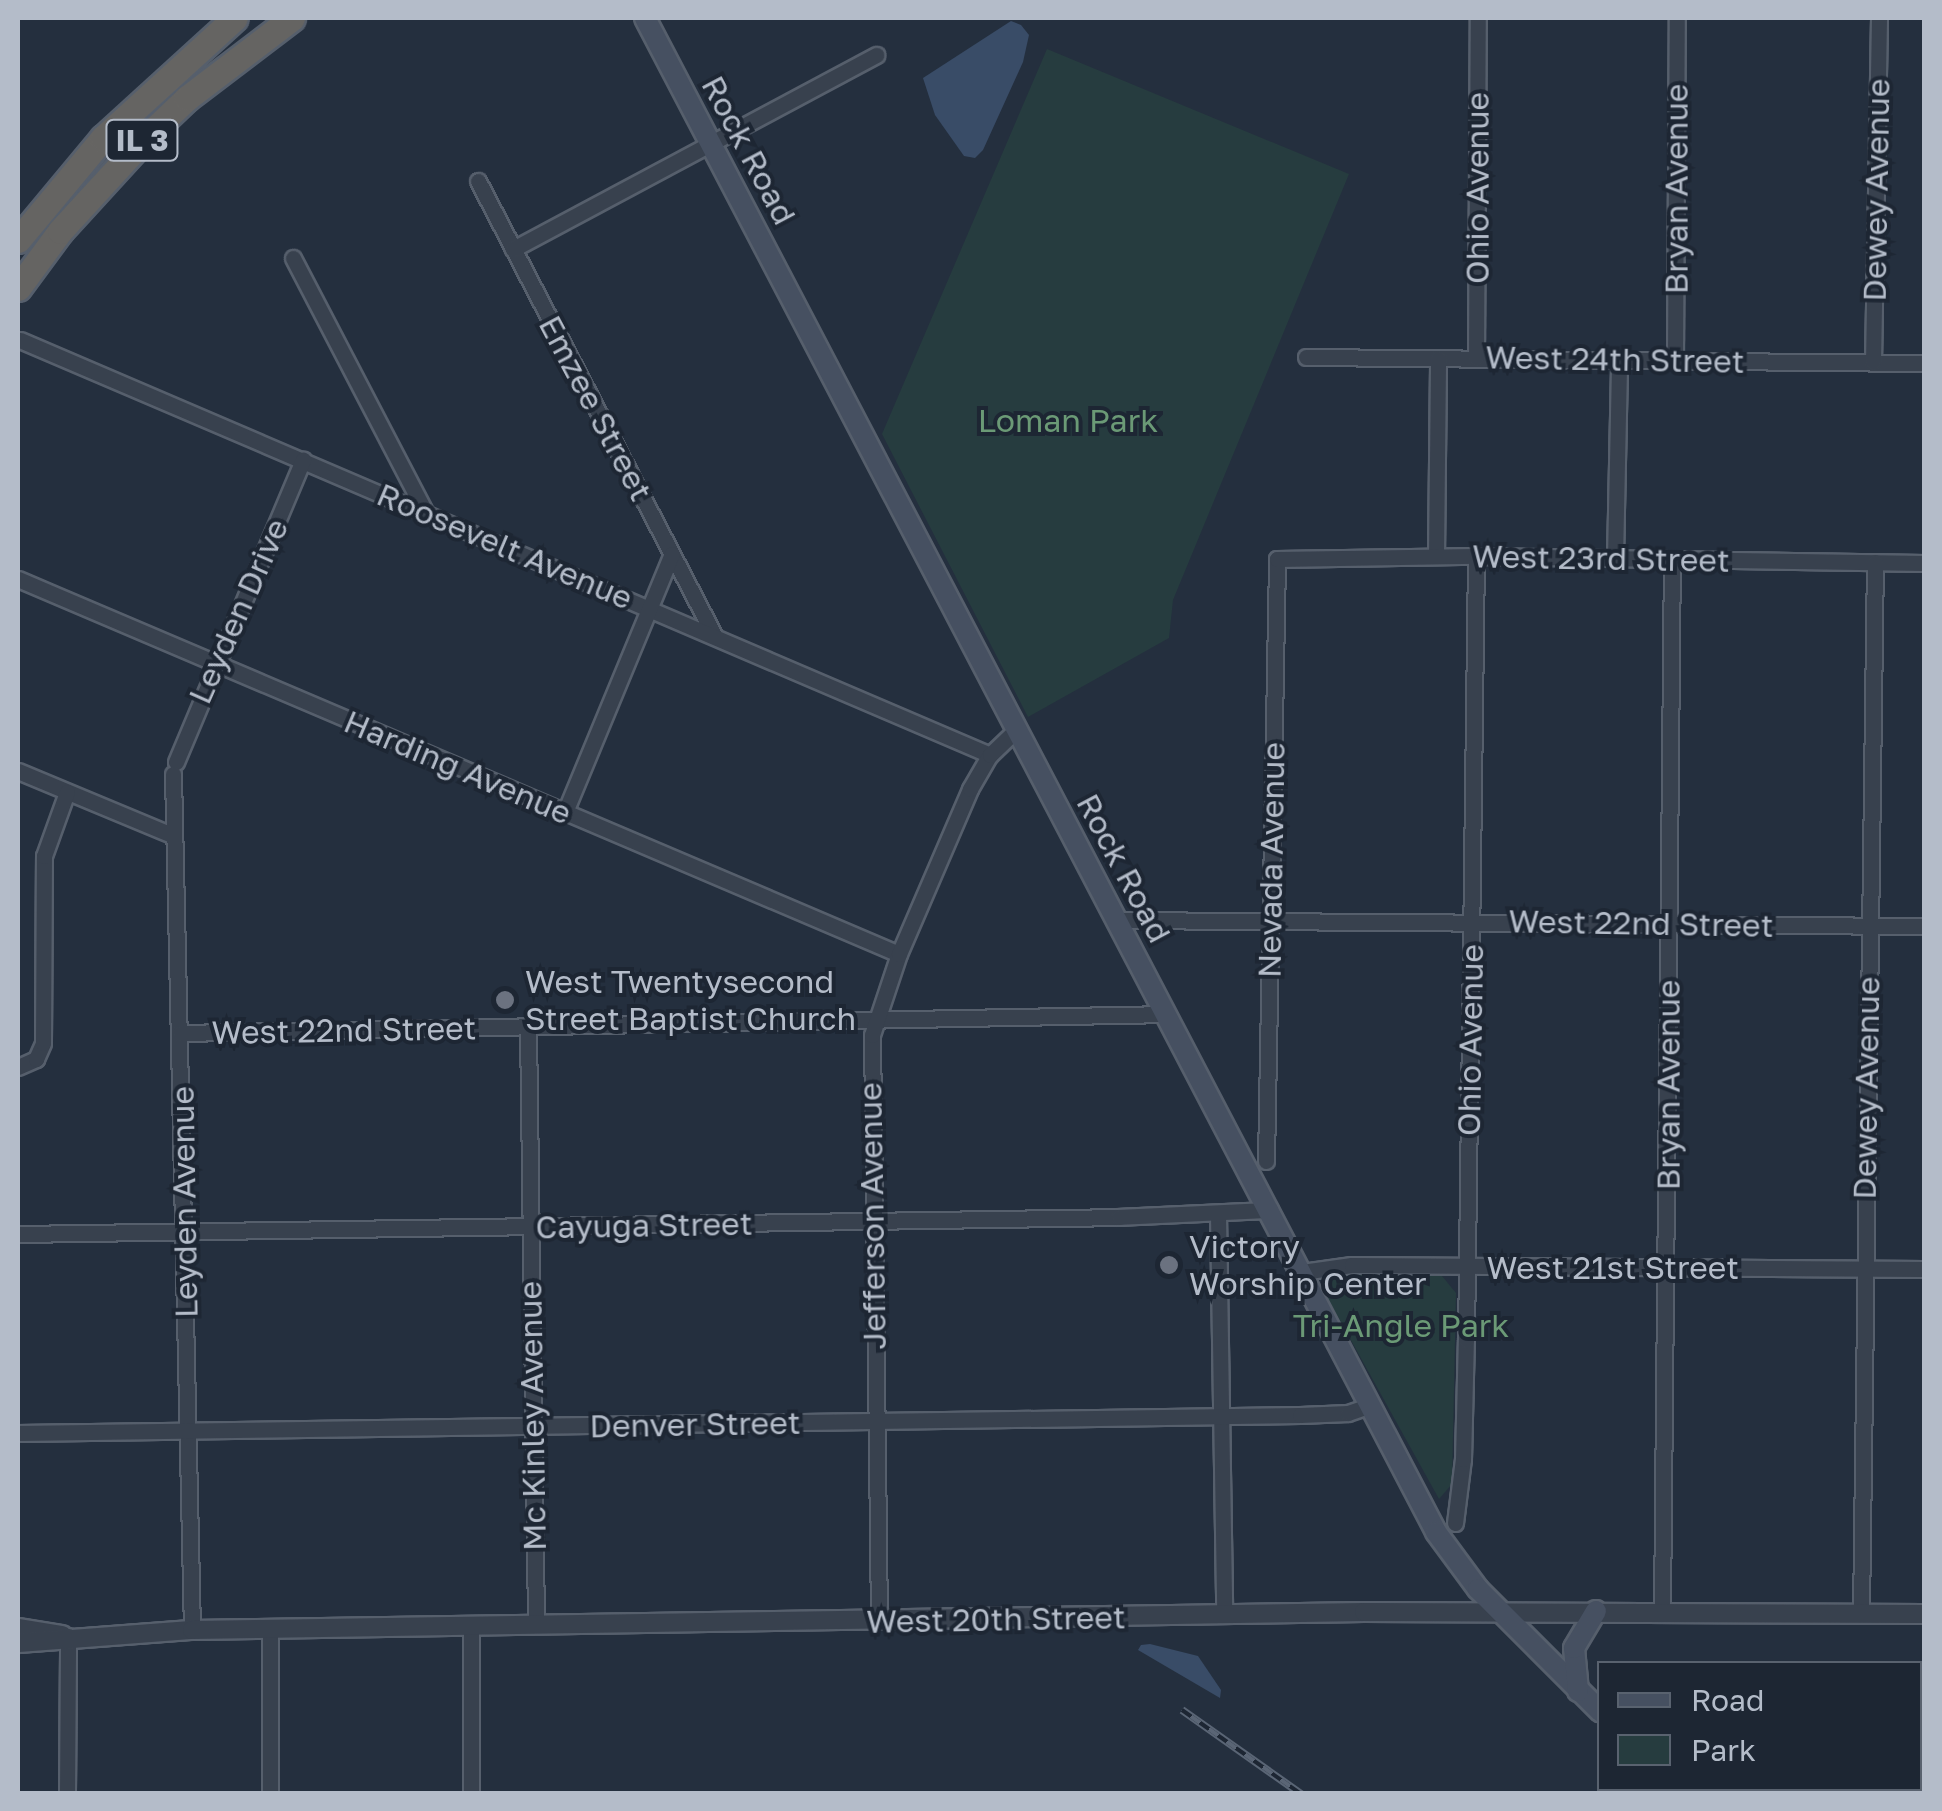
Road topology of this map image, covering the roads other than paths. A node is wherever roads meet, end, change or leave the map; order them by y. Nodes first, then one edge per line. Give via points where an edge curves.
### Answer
1 (235, 18) edge
2 (292, 18) edge
3 (645, 18) edge
4 (1478, 18) edge
5 (1678, 18) edge
6 (1878, 18) edge
7 (876, 55) dead end
8 (710, 141) junction
9 (478, 181) dead end
10 (18, 240) edge
11 (513, 249) junction
12 (293, 258) dead end
13 (18, 288) edge
14 (20, 340) edge
15 (1306, 357) dead end
16 (1438, 358) junction
17 (1476, 358) junction
18 (1619, 359) junction
19 (1675, 360) junction
20 (1873, 362) junction
21 (1924, 362) edge
22 (303, 460) junction
23 (425, 512) junction
24 (672, 554) junction
25 (1436, 556) junction
26 (1476, 556) junction
27 (1615, 558) junction
28 (1277, 560) joint
29 (1672, 560) junction
30 (1875, 562) junction
31 (1924, 563) edge
32 (18, 580) edge
33 (650, 608) junction
34 (714, 635) junction
35 (219, 665) junction
36 (1018, 729) junction
37 (990, 755) junction
38 (174, 768) joint
39 (18, 771) edge
40 (68, 792) junction
41 (565, 812) junction
42 (174, 836) junction
43 (1270, 919) junction
44 (1118, 920) junction
45 (1472, 921) junction
46 (1669, 922) junction
47 (1869, 925) junction
48 (1924, 926) edge
49 (899, 954) junction
50 (1167, 1014) junction
51 (875, 1021) junction
52 (528, 1027) junction
53 (180, 1033) junction
54 (18, 1068) edge
55 (1266, 1162) dead end
56 (1270, 1210) junction
57 (1218, 1214) junction
58 (872, 1222) junction
59 (530, 1226) junction
60 (185, 1231) junction
61 (18, 1234) edge
62 (1467, 1266) junction
63 (1668, 1266) junction
64 (1864, 1268) junction
65 (1924, 1269) edge
66 (1302, 1272) junction
67 (1371, 1406) junction
68 (1222, 1416) junction
69 (876, 1421) junction
70 (532, 1426) junction
71 (188, 1431) junction
72 (18, 1433) edge
73 (1454, 1523) dead end
74 (1499, 1611) junction
75 (1596, 1611) junction
76 (1662, 1611) junction
77 (1861, 1613) junction
78 (1224, 1614) junction
79 (1924, 1614) edge
80 (879, 1620) junction
81 (536, 1625) junction
82 (471, 1626) junction
83 (18, 1628) edge
84 (270, 1629) junction
85 (192, 1630) junction
86 (68, 1636) junction
87 (18, 1643) edge
88 (1578, 1691) junction
89 (1597, 1709) edge
90 (67, 1794) edge
91 (270, 1794) edge
92 (472, 1794) edge

1 - 10 highway, IL 3 via 114,126
2 - 13 highway, IL 3 via 146,137
3 - 8 main road, Rock Road
4 - 17 street, Ohio Avenue
5 - 19 street, Bryan Avenue
6 - 20 street, Dewey Avenue
7 - 8 street
8 - 11 street
8 - 36 main road, Rock Road
9 - 11 street, Emzee Street
11 - 24 street, Emzee Street
12 - 23 street
14 - 22 street, Roosevelt Avenue
15 - 16 street, West 24th Street
16 - 17 street, West 24th Street
16 - 25 street
17 - 18 street, West 24th Street
18 - 19 street, West 24th Street
18 - 27 street
19 - 20 street, West 24th Street
20 - 21 street, West 24th Street
22 - 23 street, Roosevelt Avenue
22 - 35 street, Leyden Drive
23 - 33 street, Roosevelt Avenue
24 - 33 street
24 - 34 street, Emzee Street
25 - 26 street, West 23rd Street
25 - 28 street, West 23rd Street
26 - 27 street, West 23rd Street
26 - 45 street, Ohio Avenue
27 - 29 street, West 23rd Street
28 - 43 street, Nevada Avenue
29 - 30 street, West 23rd Street
29 - 46 street, Bryan Avenue
30 - 31 street, West 23rd Street
30 - 47 street, Dewey Avenue
32 - 35 street, Harding Avenue
33 - 34 street, Roosevelt Avenue
33 - 41 street
34 - 37 street, Roosevelt Avenue
35 - 38 street, Leyden Drive
35 - 41 street, Harding Avenue
36 - 37 street, Jefferson Avenue
36 - 44 main road, Rock Road
37 - 49 street, Jefferson Avenue
38 - 42 street, Leyden Avenue
39 - 40 street
40 - 42 street
40 - 54 street via 44,856 43,1043 36,1059
41 - 49 street, Harding Avenue
42 - 53 street, Leyden Avenue
43 - 44 street, West 22nd Street
43 - 45 street, West 22nd Street
43 - 55 street, Nevada Avenue
44 - 50 main road, Rock Road
45 - 46 street, West 22nd Street
45 - 62 street, Ohio Avenue
46 - 47 street, West 22nd Street
46 - 63 street, Bryan Avenue
47 - 48 street, West 22nd Street
47 - 64 street, Dewey Avenue
49 - 51 street, Jefferson Avenue
50 - 51 street, West 22nd Street
50 - 56 main road, Rock Road
51 - 52 street, West 22nd Street
51 - 58 street, Jefferson Avenue
52 - 53 street, West 22nd Street
52 - 59 street, Mc Kinley Avenue
53 - 60 street, Leyden Avenue
56 - 57 street, Cayuga Street
56 - 66 main road, Rock Road
57 - 58 street, Cayuga Street
57 - 68 street
58 - 59 street, Cayuga Street
58 - 69 street, Jefferson Avenue
59 - 60 street, Cayuga Street
59 - 70 street, Mc Kinley Avenue
60 - 61 street, Cayuga Street
60 - 71 street, Leyden Avenue
62 - 63 street, West 21st Street
62 - 66 street, West 21st Street via 1352,1265
62 - 73 street, Ohio Avenue via 1463,1459
63 - 64 street, West 21st Street
63 - 76 street, Bryan Avenue
64 - 65 street, West 21st Street
64 - 77 street, Dewey Avenue
66 - 67 main road, Rock Road
67 - 68 street, Denver Street via 1348,1414
67 - 74 main road, Rock Road via 1436,1532
68 - 69 street, Denver Street
68 - 78 street
69 - 70 street, Denver Street
69 - 80 street, Jefferson Avenue
70 - 71 street, Denver Street
70 - 81 street, Mc Kinley Avenue
71 - 72 street, Denver Street
71 - 85 street, Leyden Avenue
74 - 75 street, West 20th Street
74 - 78 street, West 20th Street
74 - 88 main road, Rock Road
75 - 76 street, West 20th Street
75 - 88 main road via 1574,1648
76 - 77 street, West 20th Street
77 - 79 street, West 20th Street
78 - 80 street, West 20th Street
80 - 81 street, West 20th Street
81 - 82 street, West 20th Street
82 - 84 street, West 20th Street
82 - 92 street
83 - 86 street, West 20th Street
84 - 85 street, West 20th Street
84 - 91 street
85 - 86 street, West 20th Street
86 - 87 street, West 20th Street
86 - 90 street
88 - 89 main road, Rock Road

